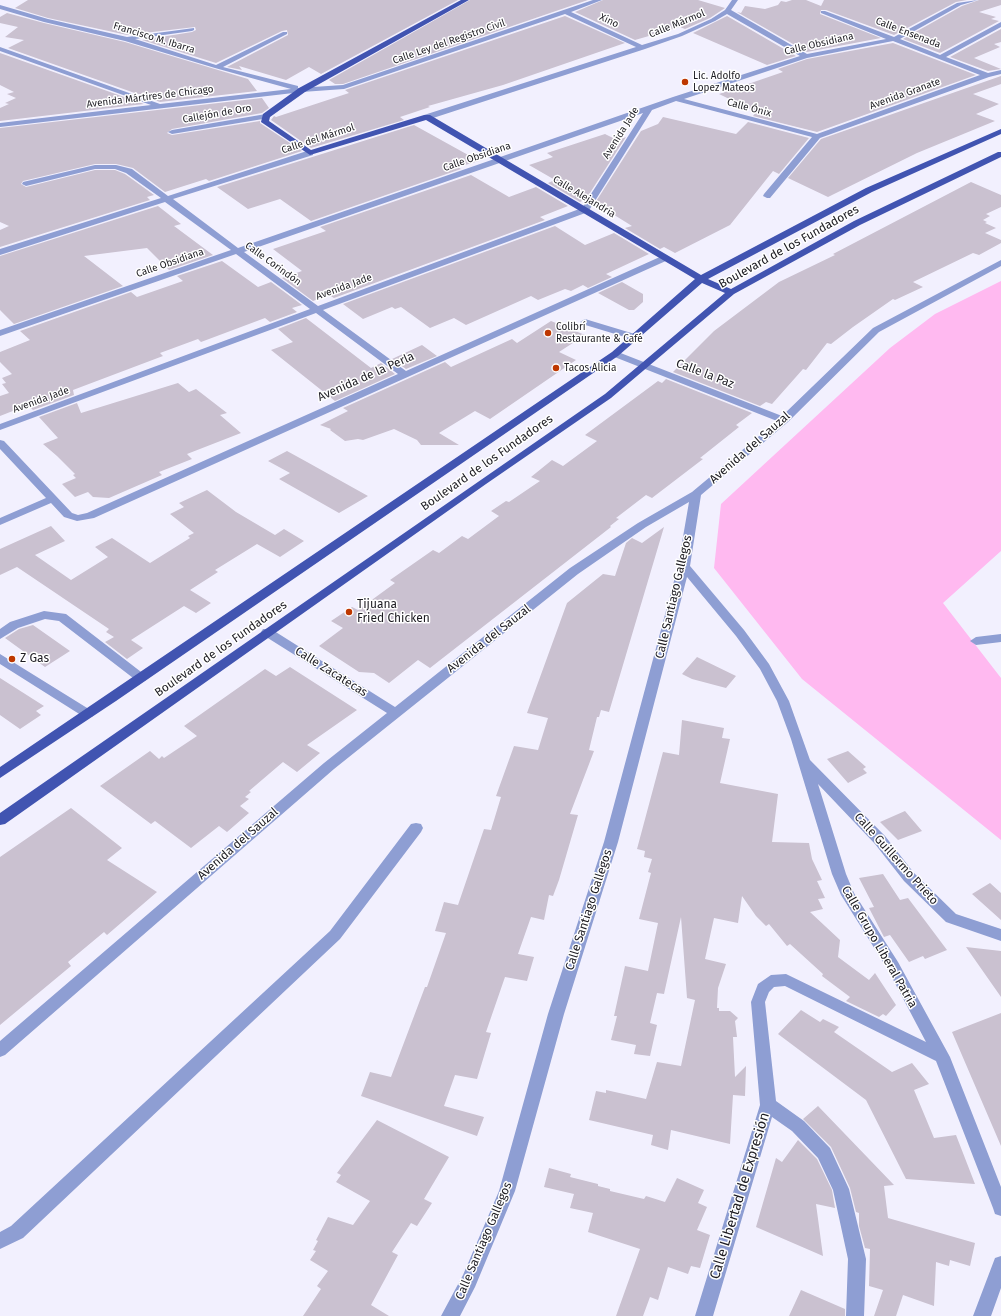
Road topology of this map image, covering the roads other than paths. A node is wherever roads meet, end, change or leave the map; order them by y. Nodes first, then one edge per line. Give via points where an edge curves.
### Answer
1 (466, 0) edge
2 (599, 0) edge
3 (735, 0) edge
4 (975, 0) edge
5 (959, 2) edge
6 (0, 7) edge
7 (727, 11) junction
8 (567, 12) junction
9 (823, 12) dead end
10 (1001, 24) edge
11 (192, 28) dead end
12 (285, 33) dead end
13 (127, 39) junction
14 (895, 39) junction
15 (643, 48) junction
16 (0, 49) edge
17 (806, 56) junction
18 (941, 57) junction
19 (217, 67) junction
20 (1001, 72) edge
21 (987, 74) junction
22 (302, 90) junction
23 (676, 99) junction
24 (160, 106) junction
25 (649, 109) junction
26 (266, 116) junction
27 (427, 117) junction
28 (0, 125) edge
29 (1001, 131) edge
30 (172, 132) dead end
31 (817, 136) junction
32 (310, 153) junction
33 (1001, 154) edge
34 (500, 160) junction
35 (26, 184) dead end
36 (768, 196) dead end
37 (168, 199) junction
38 (585, 210) junction
39 (237, 251) junction
40 (0, 252) edge
41 (665, 258) junction
42 (1001, 263) edge
43 (701, 279) junction
44 (731, 292) junction
45 (315, 309) junction
46 (585, 322) dead end
47 (0, 333) edge
48 (635, 336) junction
49 (615, 354) junction
50 (646, 365) junction
51 (404, 374) junction
52 (784, 420) junction
53 (0, 427) edge
54 (0, 444) edge
55 (696, 494) junction
56 (52, 499) junction
57 (0, 522) edge
58 (684, 566) junction
59 (267, 632) junction
60 (0, 636) edge
61 (1001, 638) edge
62 (976, 641) dead end
63 (0, 658) edge
64 (141, 678) junction
65 (396, 713) junction
66 (88, 714) junction
67 (804, 762) junction
68 (0, 773) edge
69 (0, 820) edge
70 (416, 828) dead end
71 (1001, 935) edge
72 (0, 1050) edge
73 (942, 1057) junction
74 (768, 1105) junction
75 (1001, 1208) edge
76 (0, 1241) edge
77 (1001, 1264) edge
78 (450, 1316) edge
79 (704, 1316) edge
80 (855, 1316) edge
81 (982, 1316) edge

1 - 22 main road, Avenida Mártires de Chicago
2 - 8 street, Calle Ley del Registro Civil
3 - 7 street, Calle Mármol
4 - 5 street, Calle Obsidiana
5 - 14 street, Calle Obsidiana
6 - 13 street, Francisco M. Ibarra via 46,21
7 - 15 street, Calle Mármol via 680,35
7 - 17 street
8 - 15 street, Xino
8 - 22 street, Calle Ley del Registro Civil via 344,87
9 - 14 street, Calle Ensenada
10 - 18 street
11 - 13 street
12 - 19 street
13 - 19 street, Francisco M. Ibarra
14 - 17 street, Calle Obsidiana
14 - 18 street, Calle Ensenada
15 - 27 street, Calle del Mármol
16 - 24 street
17 - 23 street, Calle Obsidiana
18 - 21 street, Calle Ensenada
19 - 22 street, Francisco M. Ibarra
20 - 21 street, Avenida Granate
21 - 31 street, Avenida Granate
22 - 24 street, Avenida Mártires de Chicago
22 - 26 main road, Avenida Mártires de Chicago
23 - 25 street, Calle Obsidiana
23 - 31 street, Calle Ónix
24 - 28 street, Avenida Mártires de Chicago
25 - 34 street, Calle Obsidiana
25 - 38 street, Avenida Jade
26 - 30 street, Callejón de Oro
26 - 32 main road via 265,122
27 - 32 main road, Calle del Mármol
27 - 34 main road, Calle Alejandría
29 - 43 main road, Boulevard de los Fundadores via 869,190
31 - 36 street
32 - 37 street, Calle del Mármol
33 - 44 main road, Boulevard de los Fundadores via 856,223
34 - 38 main road, Calle Alejandría
34 - 39 street, Calle Obsidiana
35 - 37 street, Calle Corindón via 96,167 116,168 129,171
37 - 39 street, Calle Corindón
37 - 40 street, Calle del Mármol
38 - 41 main road, Calle Alejandría
38 - 45 street, Avenida Jade
39 - 45 street, Calle Corindón
39 - 47 street, Calle Obsidiana
41 - 43 main road, Calle Alejandría
41 - 51 street, Avenida de la Perla
42 - 52 street, Avenida del Sauzal via 876,330
43 - 44 main road, Calle Alejandría
43 - 48 main road, Boulevard de los Fundadores
44 - 50 main road, Boulevard de los Fundadores
45 - 51 street, Calle Corindón
45 - 53 street, Avenida Jade
46 - 48 street
48 - 49 main road, Boulevard de los Fundadores
49 - 50 street, Calle la Paz
49 - 64 main road, Boulevard de los Fundadores
50 - 52 street, Calle la Paz
50 - 59 main road, Boulevard de los Fundadores via 608,396
51 - 56 street, Avenida de la Perla via 90,516 77,518 68,515
52 - 55 street, Avenida del Sauzal
54 - 56 street
55 - 58 street, Calle Santiago Gallegos
55 - 65 street, Avenida del Sauzal via 642,525 574,571
56 - 57 street
58 - 67 street, Calle Grupo Liberal Patria via 765,667 783,701
58 - 78 street, Calle Santiago Gallegos via 611,842 556,1014 507,1191 469,1281
59 - 65 street, Calle Zacatecas
59 - 69 main road, Boulevard de los Fundadores
60 - 64 street via 14,625 44,615 62,617
61 - 62 street
63 - 66 street
64 - 66 main road, Boulevard de los Fundadores
65 - 72 street, Avenida del Sauzal via 329,766
66 - 68 main road, Boulevard de los Fundadores
67 - 71 street, Calle Guillermo Prieto via 880,840 909,877 951,918
67 - 73 street, Calle Grupo Liberal Patria via 848,895 893,966
70 - 76 street via 335,935 17,1232
73 - 74 street, Calle Libertad de Expresión via 786,980 771,981 763,988 758,1002
73 - 75 street, Calle Grupo Liberal Patria
74 - 79 street, Calle Libertad de Expresión
74 - 80 street via 798,1126 824,1153 841,1189 857,1259
77 - 81 street

